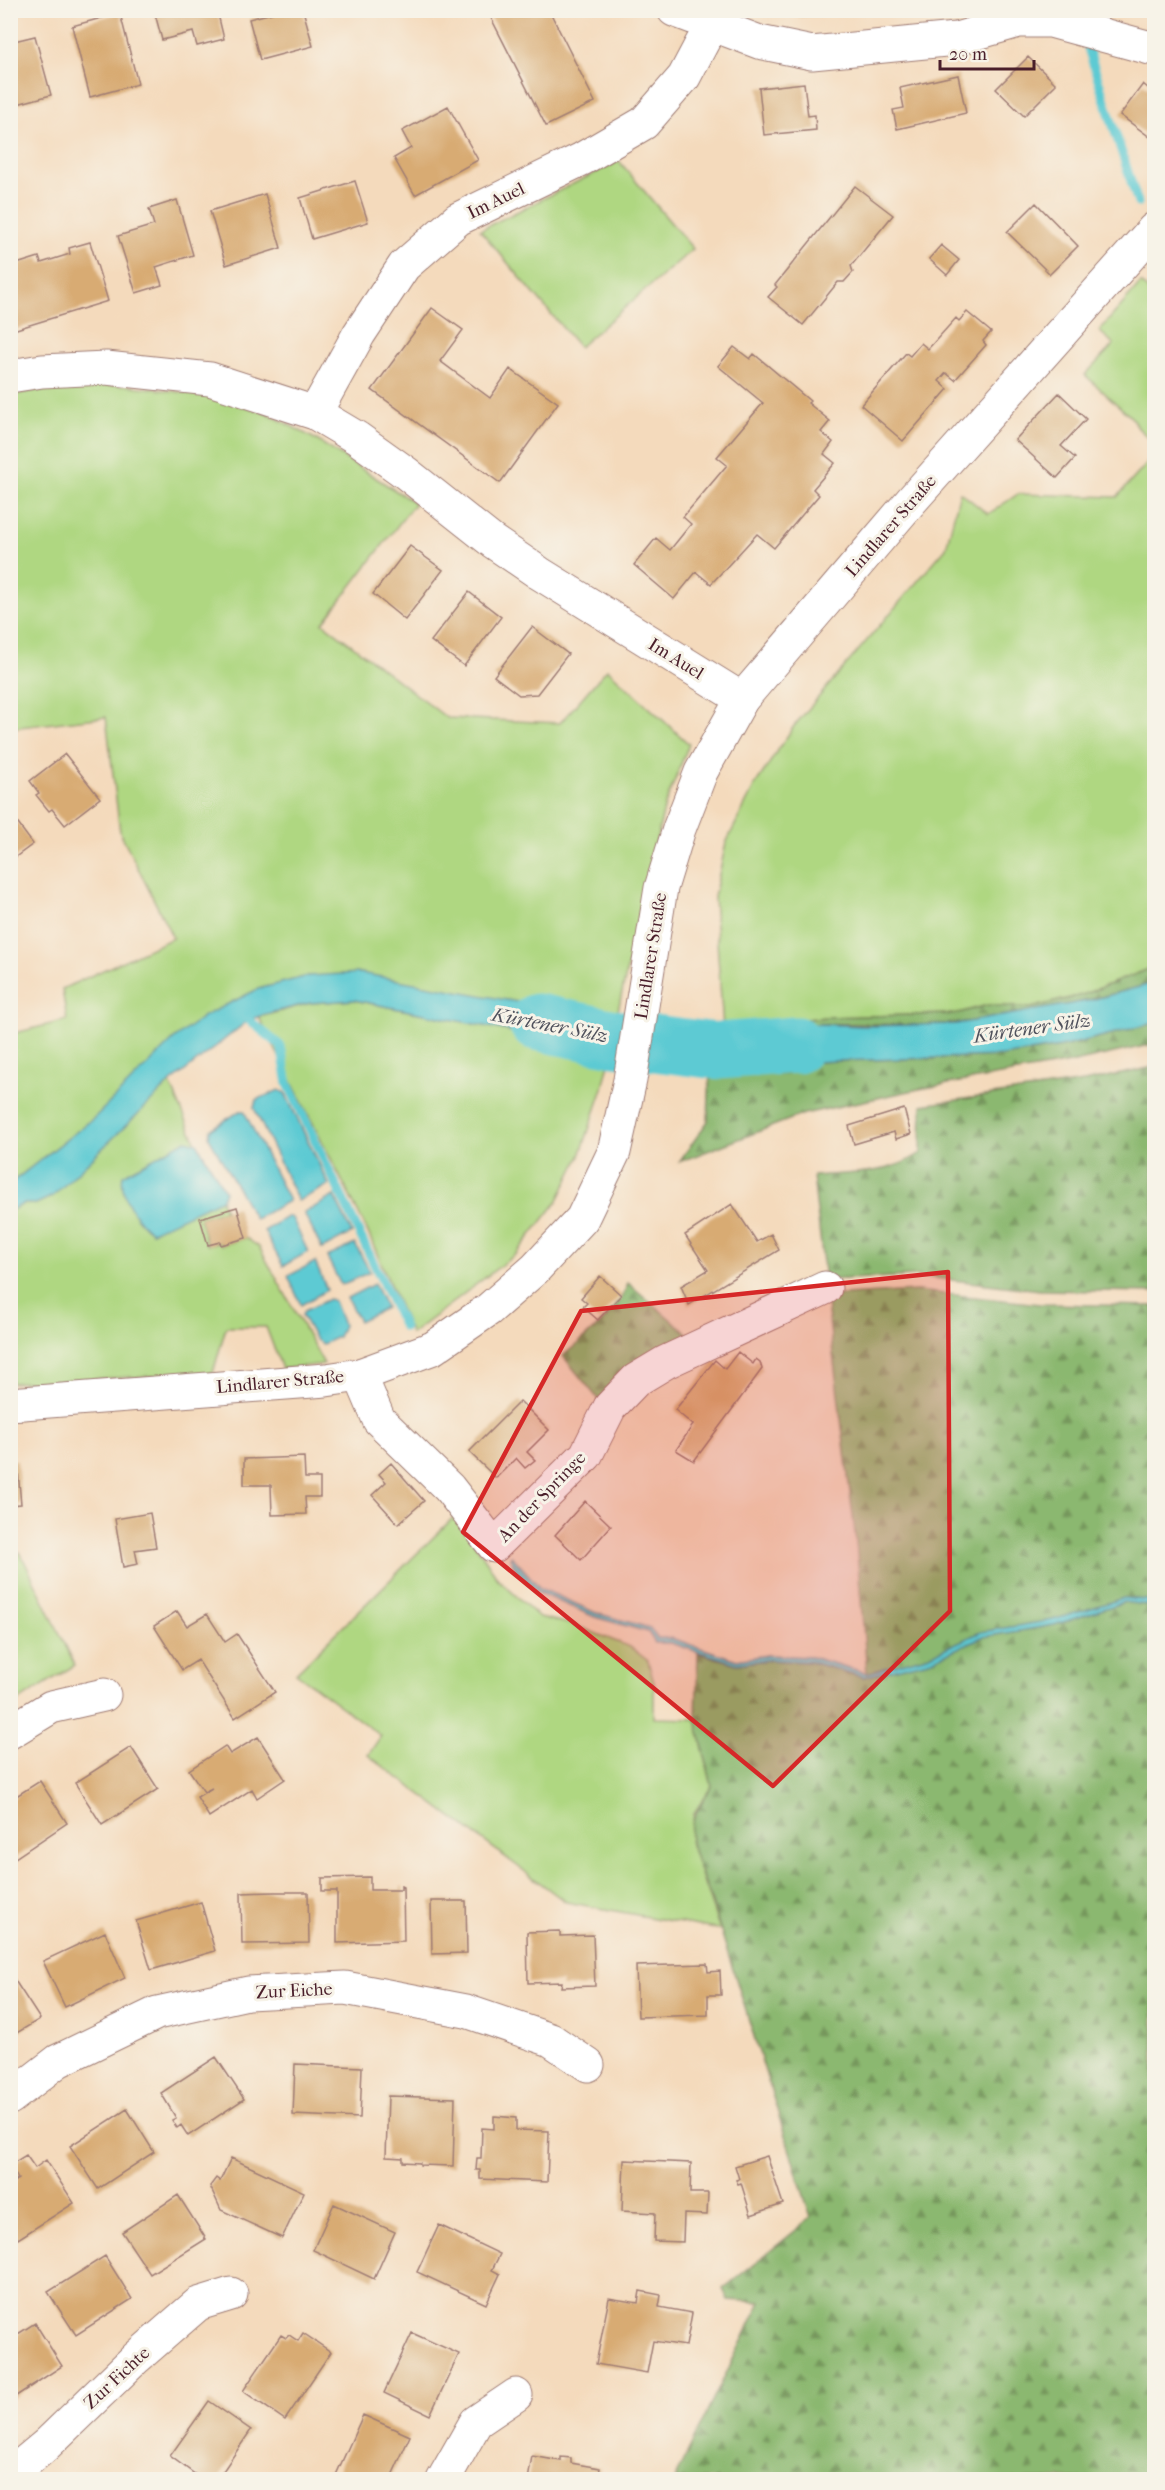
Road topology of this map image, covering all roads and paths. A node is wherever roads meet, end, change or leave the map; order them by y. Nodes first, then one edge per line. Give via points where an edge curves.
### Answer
1 (674, 10) edge
2 (714, 18) edge
3 (1155, 49) edge
4 (1155, 229) edge
5 (10, 376) edge
6 (315, 413) junction
7 (741, 699) junction
8 (825, 1288) dead end
9 (360, 1375) junction
10 (10, 1404) edge
11 (104, 1695) dead end
12 (10, 1732) edge
13 (588, 2065) dead end
14 (10, 2098) edge
15 (231, 2294) dead end
16 (516, 2395) dead end
17 (10, 2475) edge
18 (443, 2480) edge

1 - 2 street
2 - 3 street via 759,42 812,53 956,39 1019,21 1051,21
2 - 6 street, Im Auel via 684,77 644,123 582,159 458,219 404,266 358,334
4 - 7 street, Lindlarer Straße via 912,500
5 - 6 street, Im Auel via 42,370 106,368 210,379
6 - 7 street, Im Auel via 406,473 492,542 538,573
7 - 9 street, Lindlarer Straße via 701,772 679,829 661,888 630,1080 614,1152 582,1219 488,1311 433,1348
8 - 9 street, An der Springe via 666,1362 636,1380 610,1407 586,1455 494,1546 449,1488 379,1420
9 - 10 street, Lindlarer Straße
11 - 12 street via 51,1707
13 - 14 street, Zur Eiche via 551,2040 466,2011 345,1988 248,1993 158,2013 58,2061
15 - 17 street, Zur Fichte via 198,2304
16 - 18 street via 476,2422

